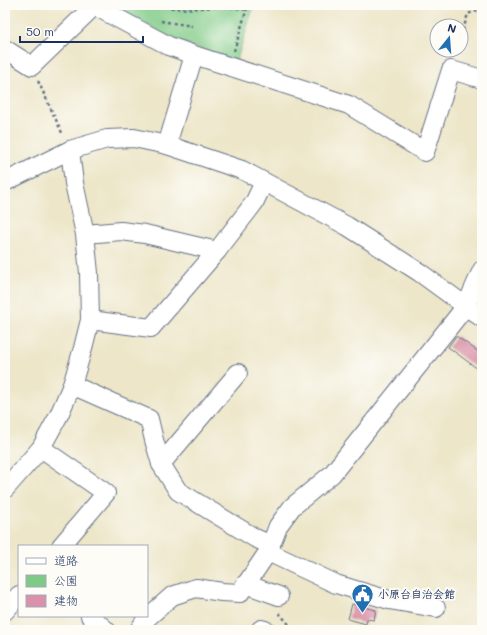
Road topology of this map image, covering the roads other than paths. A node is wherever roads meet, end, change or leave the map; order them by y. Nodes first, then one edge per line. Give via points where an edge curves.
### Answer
1 (94, 6) edge
2 (5, 49) edge
3 (194, 56) junction
4 (482, 79) edge
5 (166, 146) junction
6 (70, 150) junction
7 (5, 182) edge
8 (264, 182) junction
9 (85, 234) junction
10 (217, 251) junction
11 (482, 270) edge
12 (466, 306) junction
13 (482, 318) edge
14 (90, 320) junction
15 (238, 373) dead end
16 (72, 385) junction
17 (41, 448) junction
18 (161, 464) junction
19 (5, 489) edge
20 (62, 545) edge
21 (269, 548) junction
22 (246, 584) junction
23 (18, 596) edge
24 (279, 596) dead end
25 (436, 608) dead end
26 (5, 611) edge
27 (91, 617) edge
28 (106, 630) edge
29 (139, 630) edge
30 (260, 630) edge
31 (265, 630) edge

1 - 2 street via 32,66
1 - 3 street
3 - 4 street via 349,105 425,152 451,70
3 - 5 street
5 - 6 street via 134,138 107,139
5 - 8 street via 242,170
6 - 7 street
6 - 9 street
8 - 10 street via 254,203
8 - 12 street via 348,226
9 - 10 street via 121,231 145,234
9 - 14 street
10 - 14 street via 151,328
11 - 12 street
12 - 13 street
12 - 21 street via 332,474 292,507 278,526
14 - 16 street
15 - 18 street
16 - 17 street
16 - 18 street via 149,419
17 - 19 street
17 - 20 street via 106,493
18 - 21 street via 178,491
21 - 22 street
21 - 25 street via 336,584 389,600
22 - 24 street
22 - 29 street via 240,592 196,588 172,596 146,619
23 - 26 street
27 - 28 street
30 - 31 street

